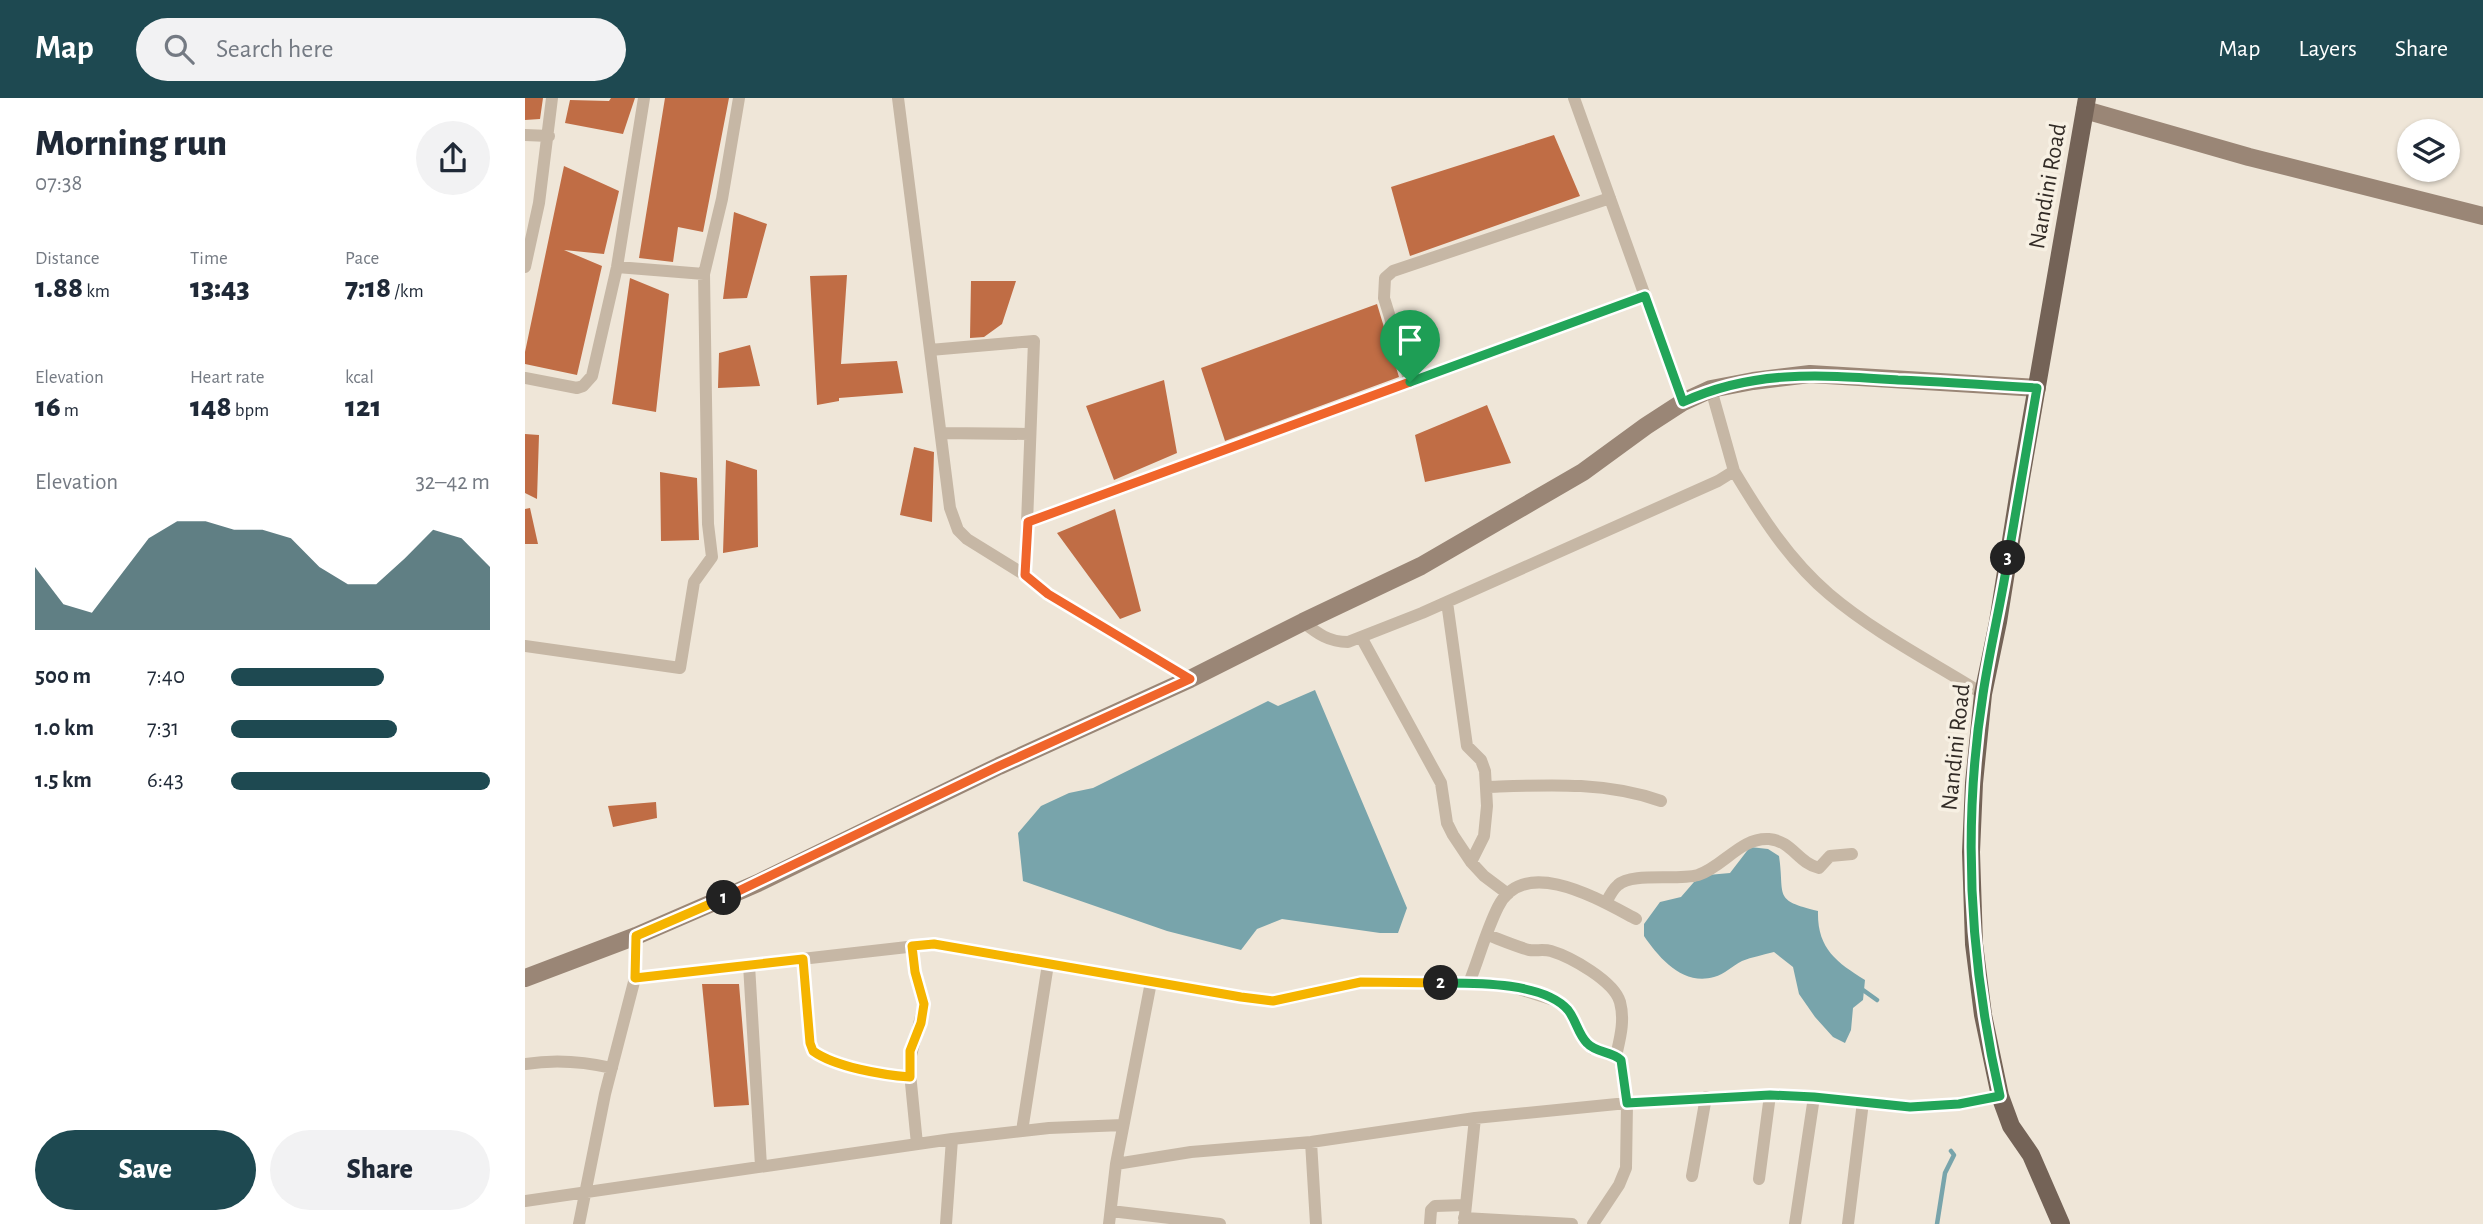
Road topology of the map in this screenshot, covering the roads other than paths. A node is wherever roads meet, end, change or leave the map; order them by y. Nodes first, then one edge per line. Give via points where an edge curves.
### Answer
1 (552, 98) edge
2 (644, 98) edge
3 (739, 98) edge
4 (898, 98) edge
5 (1574, 98) edge
6 (2086, 104) edge
7 (525, 135) edge
8 (549, 136) junction
9 (1610, 198) junction
10 (531, 216) edge
11 (2483, 216) edge
12 (525, 267) edge
13 (617, 267) junction
14 (704, 274) junction
15 (1645, 296) junction
16 (930, 351) junction
17 (525, 378) edge
18 (1410, 382) junction
19 (2037, 388) junction
20 (1711, 389) junction
21 (1683, 402) junction
22 (941, 433) junction
23 (1029, 434) junction
24 (1734, 471) junction
25 (1028, 522) junction
26 (1025, 575) junction
27 (1447, 602) junction
28 (1304, 622) junction
29 (1361, 637) junction
30 (525, 646) edge
31 (1190, 679) junction
32 (1983, 694) junction
33 (1486, 787) junction
34 (1661, 801) dead end
35 (1852, 854) dead end
36 (1471, 862) junction
37 (1508, 894) junction
38 (1606, 903) junction
39 (1636, 919) dead end
40 (1488, 935) junction
41 (636, 936) junction
42 (912, 946) junction
43 (803, 959) junction
44 (1048, 964) junction
45 (749, 965) junction
46 (525, 978) edge
47 (635, 978) junction
48 (1151, 982) junction
49 (1469, 983) junction
50 (1616, 1056) junction
51 (525, 1064) edge
52 (612, 1068) junction
53 (910, 1077) junction
54 (1770, 1095) junction
55 (2000, 1096) junction
56 (1706, 1097) junction
57 (1814, 1097) junction
58 (1863, 1102) junction
59 (1627, 1103) junction
60 (1475, 1118) junction
61 (1123, 1125) junction
62 (1022, 1131) junction
63 (953, 1139) junction
64 (1311, 1142) junction
65 (917, 1144) junction
66 (1116, 1164) junction
67 (761, 1166) junction
68 (1692, 1176) dead end
69 (1759, 1179) dead end
70 (586, 1192) junction
71 (525, 1201) edge
72 (1464, 1216) edge
73 (1110, 1218) edge
74 (1552, 1223) edge
75 (579, 1224) edge
76 (946, 1224) edge
77 (1220, 1224) edge
78 (1316, 1224) edge
79 (1430, 1224) edge
80 (1571, 1224) edge
81 (1593, 1224) edge
82 (1795, 1224) edge
83 (1847, 1224) edge
84 (2061, 1224) edge

1 - 8 street
2 - 13 street
3 - 14 street
4 - 16 street
5 - 9 street
6 - 11 main road via 2249,158
6 - 19 main road, Nandini Road
7 - 8 street
8 - 10 street
9 - 15 street
9 - 18 street via 1393,271 1385,278 1384,298
10 - 12 street
13 - 14 street
13 - 17 street via 592,376 577,388
14 - 30 street via 712,557 694,582 680,668
15 - 18 street
15 - 21 street
16 - 22 street
16 - 23 street via 1034,341
18 - 25 street
19 - 20 main road via 1810,374
19 - 32 main road, Nandini Road
20 - 21 main road
20 - 24 street
21 - 28 main road via 1583,472 1433,559
22 - 23 street
22 - 26 street via 950,508 958,530
23 - 25 street
24 - 27 street
24 - 32 street via 1771,531 1830,595
25 - 26 street
26 - 31 street via 1048,594
27 - 29 street
27 - 33 street via 1467,746 1481,760
28 - 29 street via 1335,642
28 - 31 main road
29 - 36 street via 1441,783 1447,823
31 - 41 main road
32 - 55 main road, Nandini Road via 1971,852 1974,944
33 - 34 street via 1593,786
33 - 36 street via 1487,827
35 - 38 street via 1830,856 1819,867 1802,861 1779,840 1765,839 1750,842 1690,877 1622,882
36 - 37 street
37 - 38 street via 1517,886 1548,881
37 - 40 street
38 - 39 street
40 - 49 street
40 - 50 street via 1530,950 1559,954 1611,986 1622,1013
41 - 46 main road
41 - 47 street
42 - 43 street
42 - 44 street via 934,944
42 - 53 street via 924,1004 910,1051
43 - 45 street
43 - 53 street via 813,1051 832,1061
44 - 48 street
44 - 62 street
45 - 47 street
45 - 67 street
47 - 52 street
48 - 49 street via 1273,1001 1361,982
48 - 61 street
49 - 50 street via 1513,987 1554,1000 1566,1007 1586,1043
50 - 59 street via 1623,1066
51 - 52 street via 567,1060
52 - 70 street
53 - 65 street
54 - 56 street
54 - 57 street
54 - 69 street
55 - 58 street via 1934,1106
55 - 84 main road, Nandini Road
56 - 59 street
56 - 68 street
57 - 58 street
57 - 82 street
58 - 83 street
59 - 60 street
59 - 81 street via 1626,1168
60 - 64 street
60 - 72 street
61 - 62 street
61 - 66 street
62 - 63 street
63 - 65 street
63 - 76 street
64 - 66 street via 1191,1152
64 - 78 street
65 - 67 street
66 - 73 street
67 - 70 street
70 - 71 street
70 - 75 street
72 - 74 street
72 - 79 street via 1435,1206
73 - 77 street
74 - 80 street

